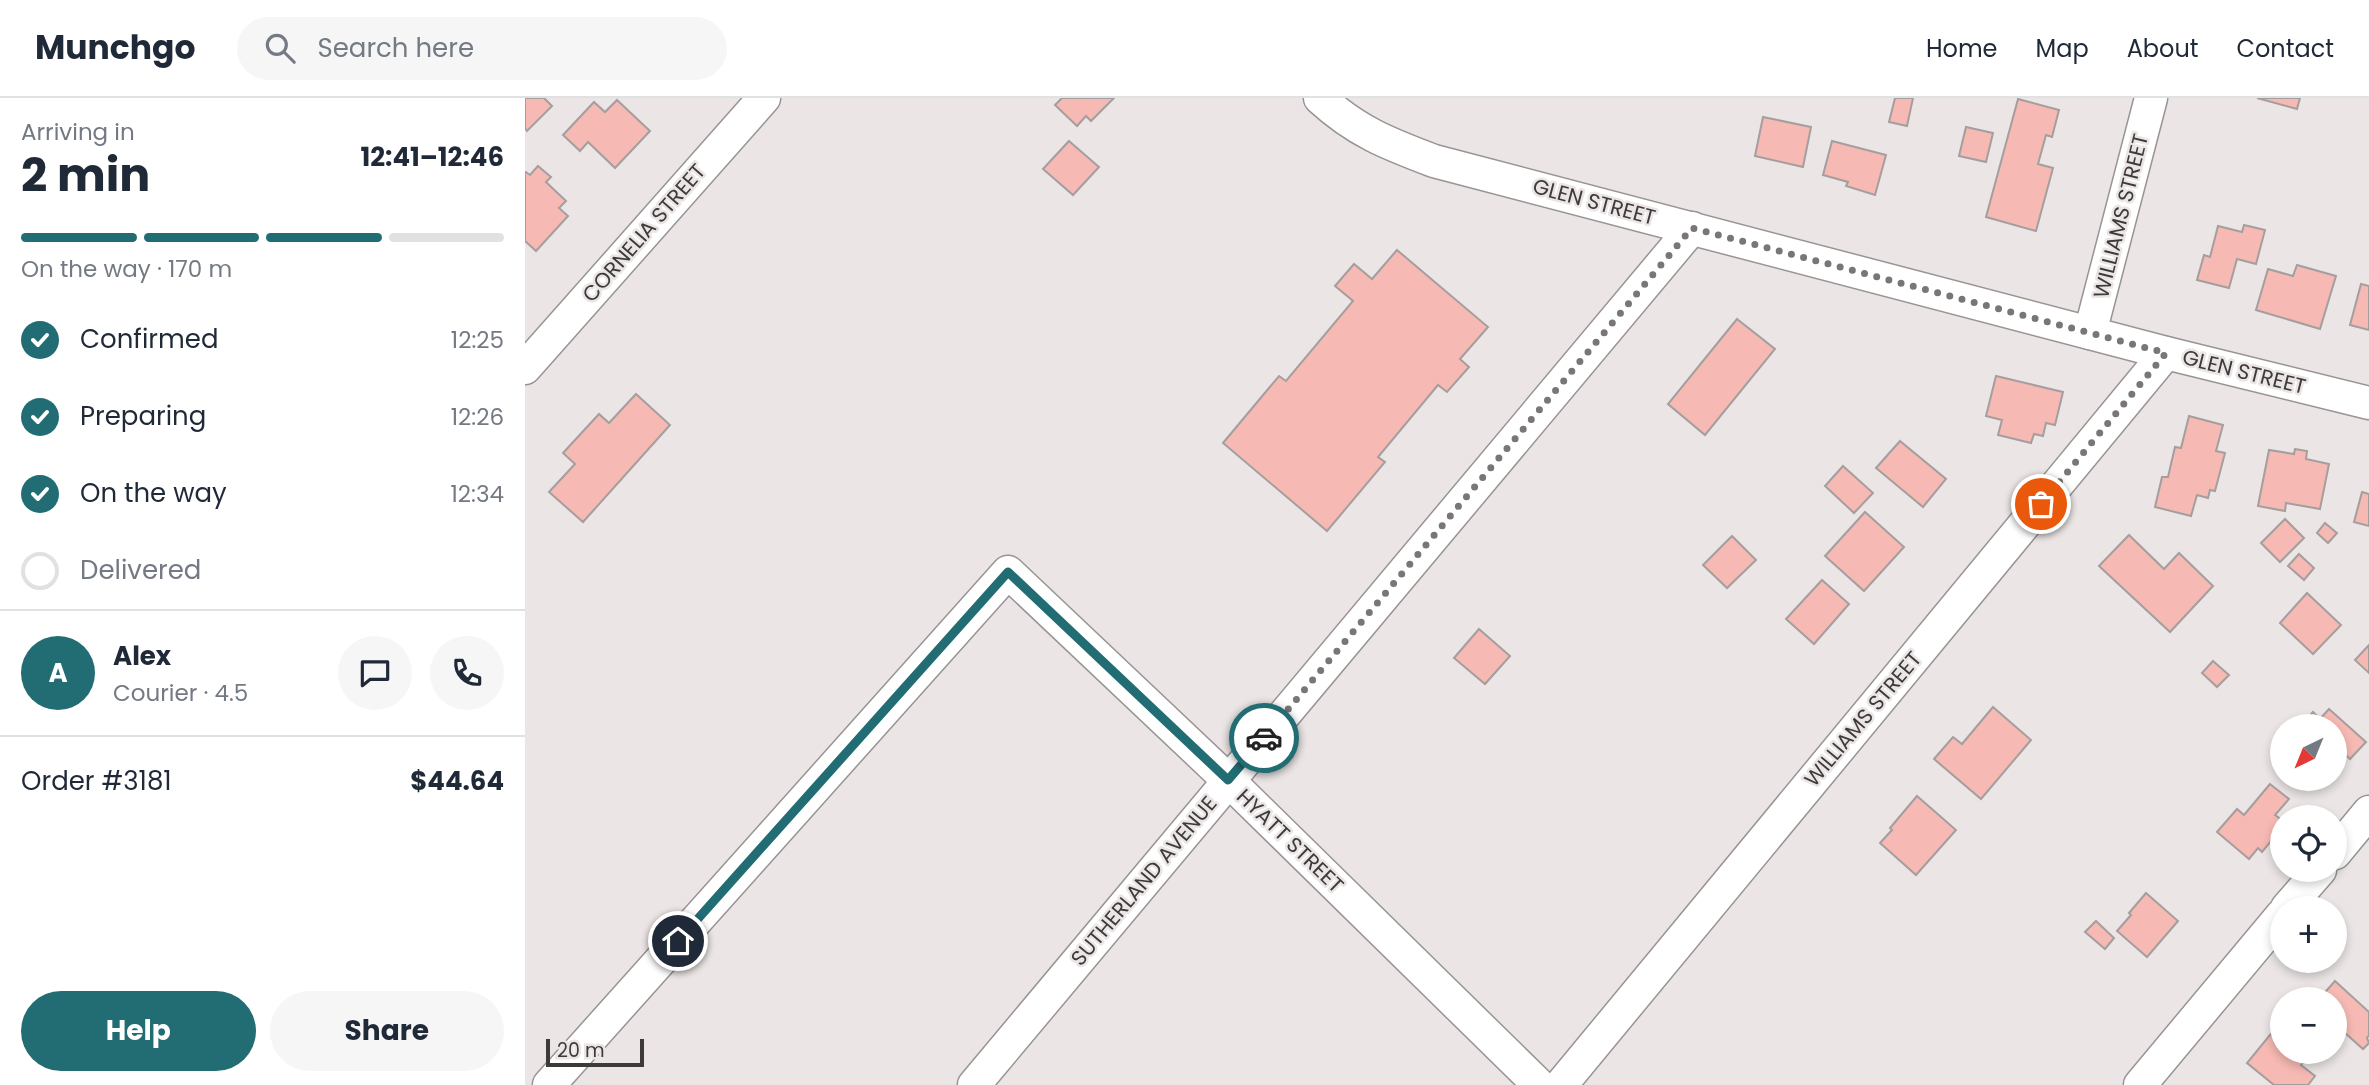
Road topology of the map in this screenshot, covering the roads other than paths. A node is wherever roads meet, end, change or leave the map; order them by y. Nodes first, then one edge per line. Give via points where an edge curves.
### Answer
1 (764, 98) edge
2 (1320, 98) edge
3 (2151, 98) edge
4 (1692, 228) junction
5 (2090, 333) junction
6 (2166, 353) junction
7 (525, 368) edge
8 (2369, 403) edge
9 (1228, 780) junction
10 (2369, 812) edge
11 (2347, 839) edge
12 (2310, 882) edge
13 (2297, 896) edge
14 (2270, 929) edge
15 (549, 1085) edge
16 (974, 1085) edge
17 (1539, 1085) edge
18 (1561, 1085) edge
19 (2140, 1085) edge

1 - 7 street, CORNELIA STREET
2 - 4 street, GLEN STREET via 1343,119 1434,161
3 - 5 street, WILLIAMS STREET
4 - 5 street, GLEN STREET
4 - 9 street, SUTHERLAND AVENUE
5 - 6 street, GLEN STREET
6 - 8 street, GLEN STREET
6 - 18 street, WILLIAMS STREET
9 - 15 street, HYATT STREET via 1008,572
9 - 16 street, SUTHERLAND AVENUE
9 - 17 street, HYATT STREET
10 - 11 street
12 - 13 street
14 - 19 street

